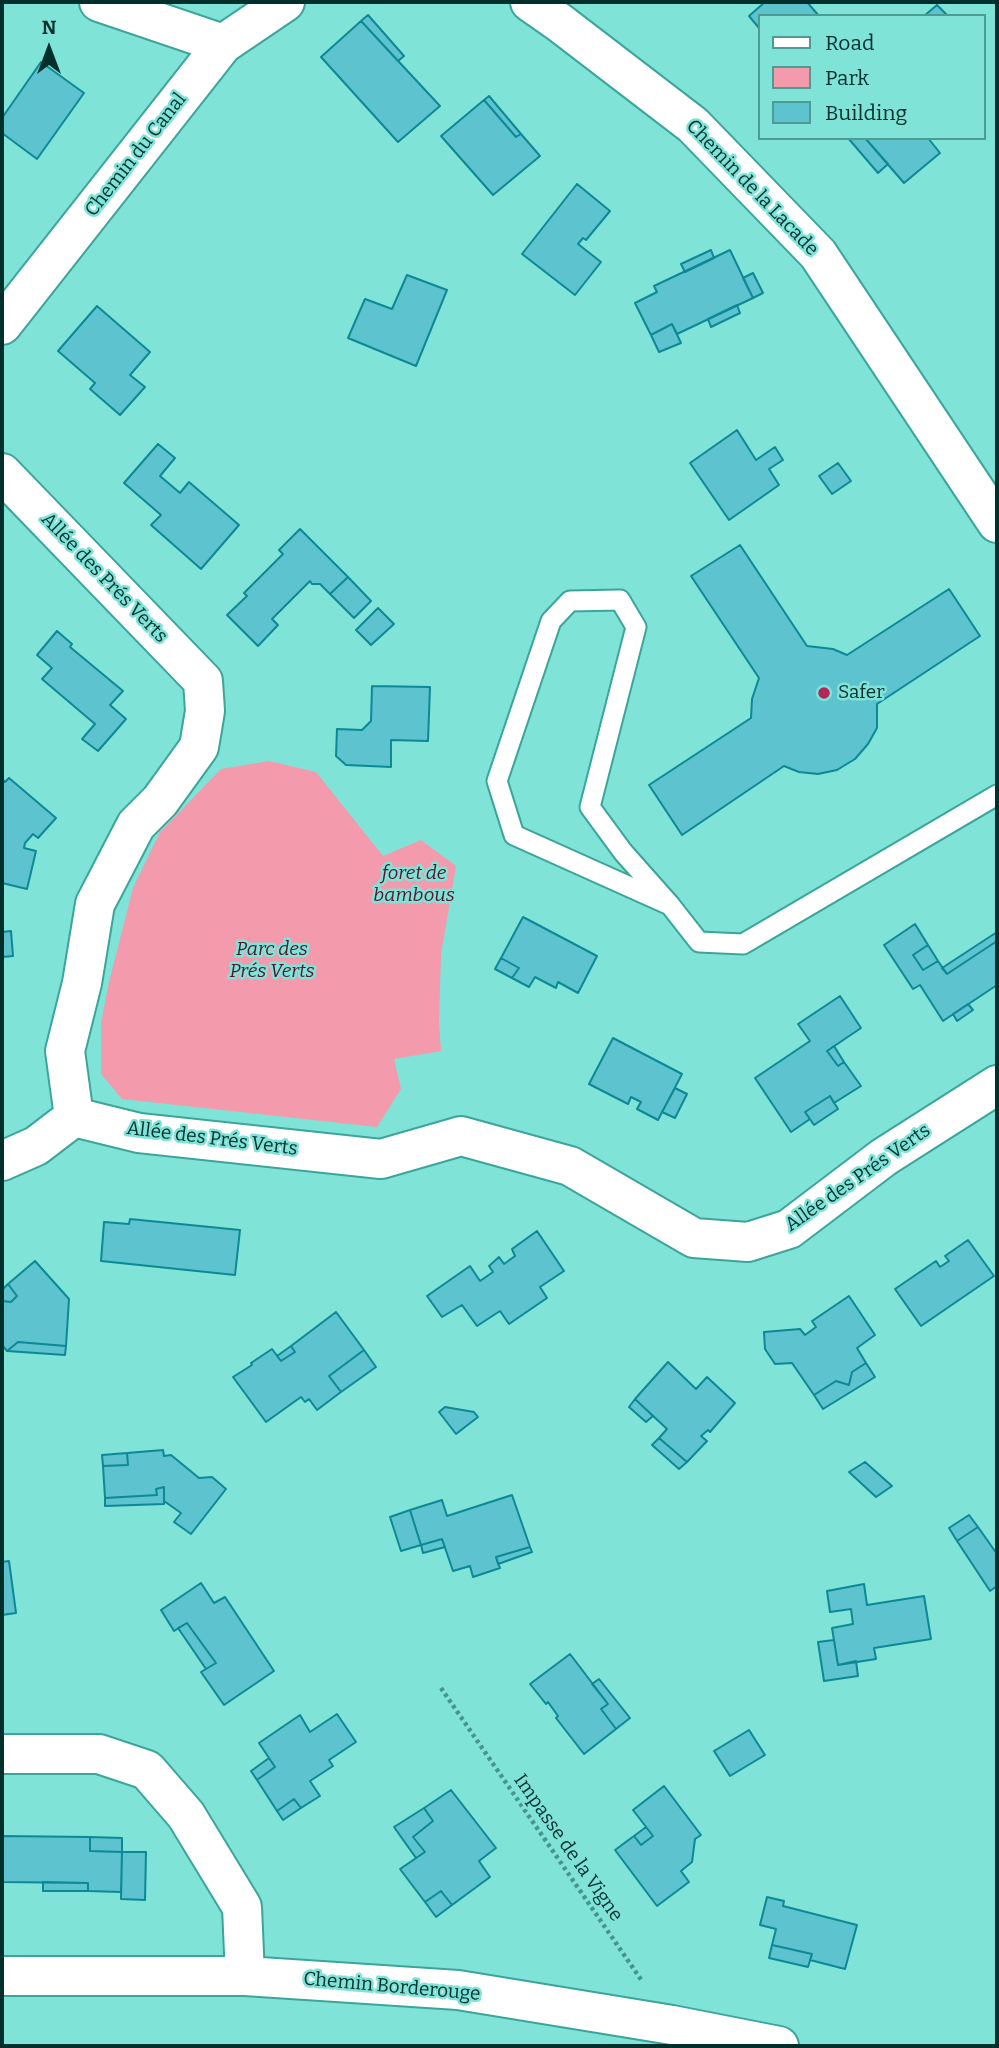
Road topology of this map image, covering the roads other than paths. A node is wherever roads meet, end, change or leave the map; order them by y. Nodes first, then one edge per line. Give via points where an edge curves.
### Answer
1 (99, 2) edge
2 (285, 2) edge
3 (530, 2) edge
4 (223, 44) junction
5 (2, 325) edge
6 (2, 473) edge
7 (997, 523) edge
8 (997, 795) edge
9 (670, 905) junction
10 (997, 1085) edge
11 (74, 1117) junction
12 (2, 1161) edge
13 (2, 1754) edge
14 (2, 1976) edge
15 (244, 1976) junction
16 (779, 2046) edge

1 - 4 street
2 - 4 street, Chemin du Canal
3 - 7 street, Chemin de la Lacade via 693,125 818,254
4 - 5 street, Chemin du Canal
6 - 11 street, Allée des Prés Verts via 203,681 205,711 199,747 136,825 94,904 82,983 65,1051
8 - 9 lane via 743,944 699,942
9 - 9 lane via 590,807 636,627 620,600 570,601 551,621 497,781 514,835
10 - 11 street, Allée des Prés Verts via 884,1157 789,1229 748,1242 694,1238 570,1166 461,1136 381,1159 139,1133
11 - 12 street via 36,1146
13 - 15 street via 99,1754 147,1770 186,1815 242,1907
14 - 15 street, Chemin Borderouge
15 - 16 street, Chemin Borderouge via 458,1990

